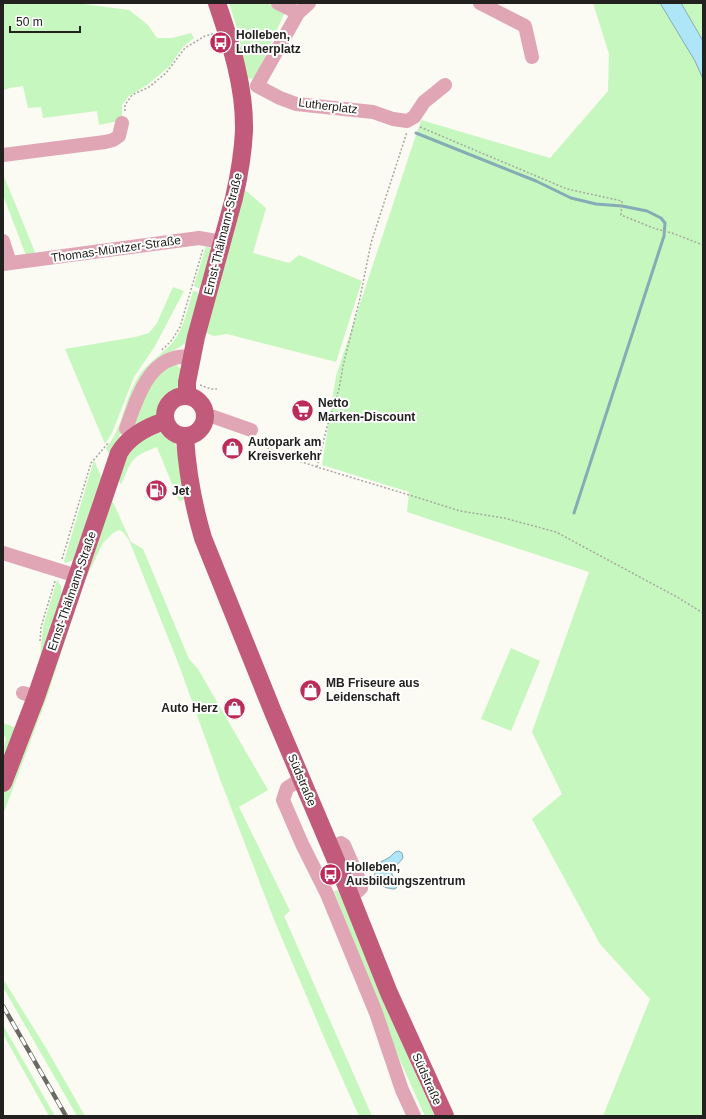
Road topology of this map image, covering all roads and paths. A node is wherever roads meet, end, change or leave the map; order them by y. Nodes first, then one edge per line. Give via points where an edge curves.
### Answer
1 (217, 3) edge
2 (278, 3) edge
3 (309, 3) edge
4 (480, 3) edge
5 (298, 13) junction
6 (226, 31) junction
7 (532, 57) dead end
8 (445, 85) dead end
9 (407, 121) junction
10 (122, 123) joint
11 (3, 155) edge
12 (3, 241) edge
13 (222, 242) junction
14 (703, 245) edge
15 (7, 264) edge
16 (191, 357) junction
17 (217, 389) dead end
18 (191, 390) junction
19 (205, 416) junction
20 (165, 421) junction
21 (126, 429) dead end
22 (251, 430) joint
23 (185, 436) junction
24 (317, 467) junction
25 (3, 553) edge
26 (77, 576) junction
27 (703, 613) edge
28 (302, 778) junction
29 (3, 783) edge
30 (414, 1116) edge
31 (444, 1116) edge

1 - 6 main road, Ernst-Thälmann-Straße
2 - 5 street
3 - 5 street, Lutherplatz
4 - 7 street via 525,26
5 - 9 street, Lutherplatz via 257,86 296,104 374,112
6 - 10 path via 205,36 185,48 166,73 149,87 132,95 125,105
6 - 13 main road, Ernst-Thälmann-Straße via 240,89 244,131 239,176
8 - 9 street via 424,102
9 - 14 path via 567,189 622,201 621,214 656,230 672,233
9 - 24 path via 409,126 371,243 339,389
10 - 11 street via 119,136 113,140
12 - 15 street, Thomas-Müntzer-Straße
13 - 15 street, Thomas-Müntzer-Straße via 199,238
13 - 16 main road, Ernst-Thälmann-Straße
16 - 18 main road, Ernst-Thälmann-Straße
16 - 21 street via 176,356 166,360 156,369 140,391
17 - 18 path
18 - 19 main road via 193,397 203,406
18 - 20 main road via 170,401 165,411
19 - 22 street
19 - 23 main road via 203,426 198,431
20 - 23 main road via 174,433
20 - 26 main road, Ernst-Thälmann-Straße via 145,428 119,453
22 - 24 path via 255,440 278,454
23 - 28 main road, Südstraße via 189,480 204,538
24 - 27 path via 460,511 504,518 556,532
25 - 26 street
26 - 29 main road, Ernst-Thälmann-Straße via 30,695
28 - 30 street via 287,788 283,800 327,894 376,1013 402,1090
28 - 31 main road, Südstraße via 389,993

